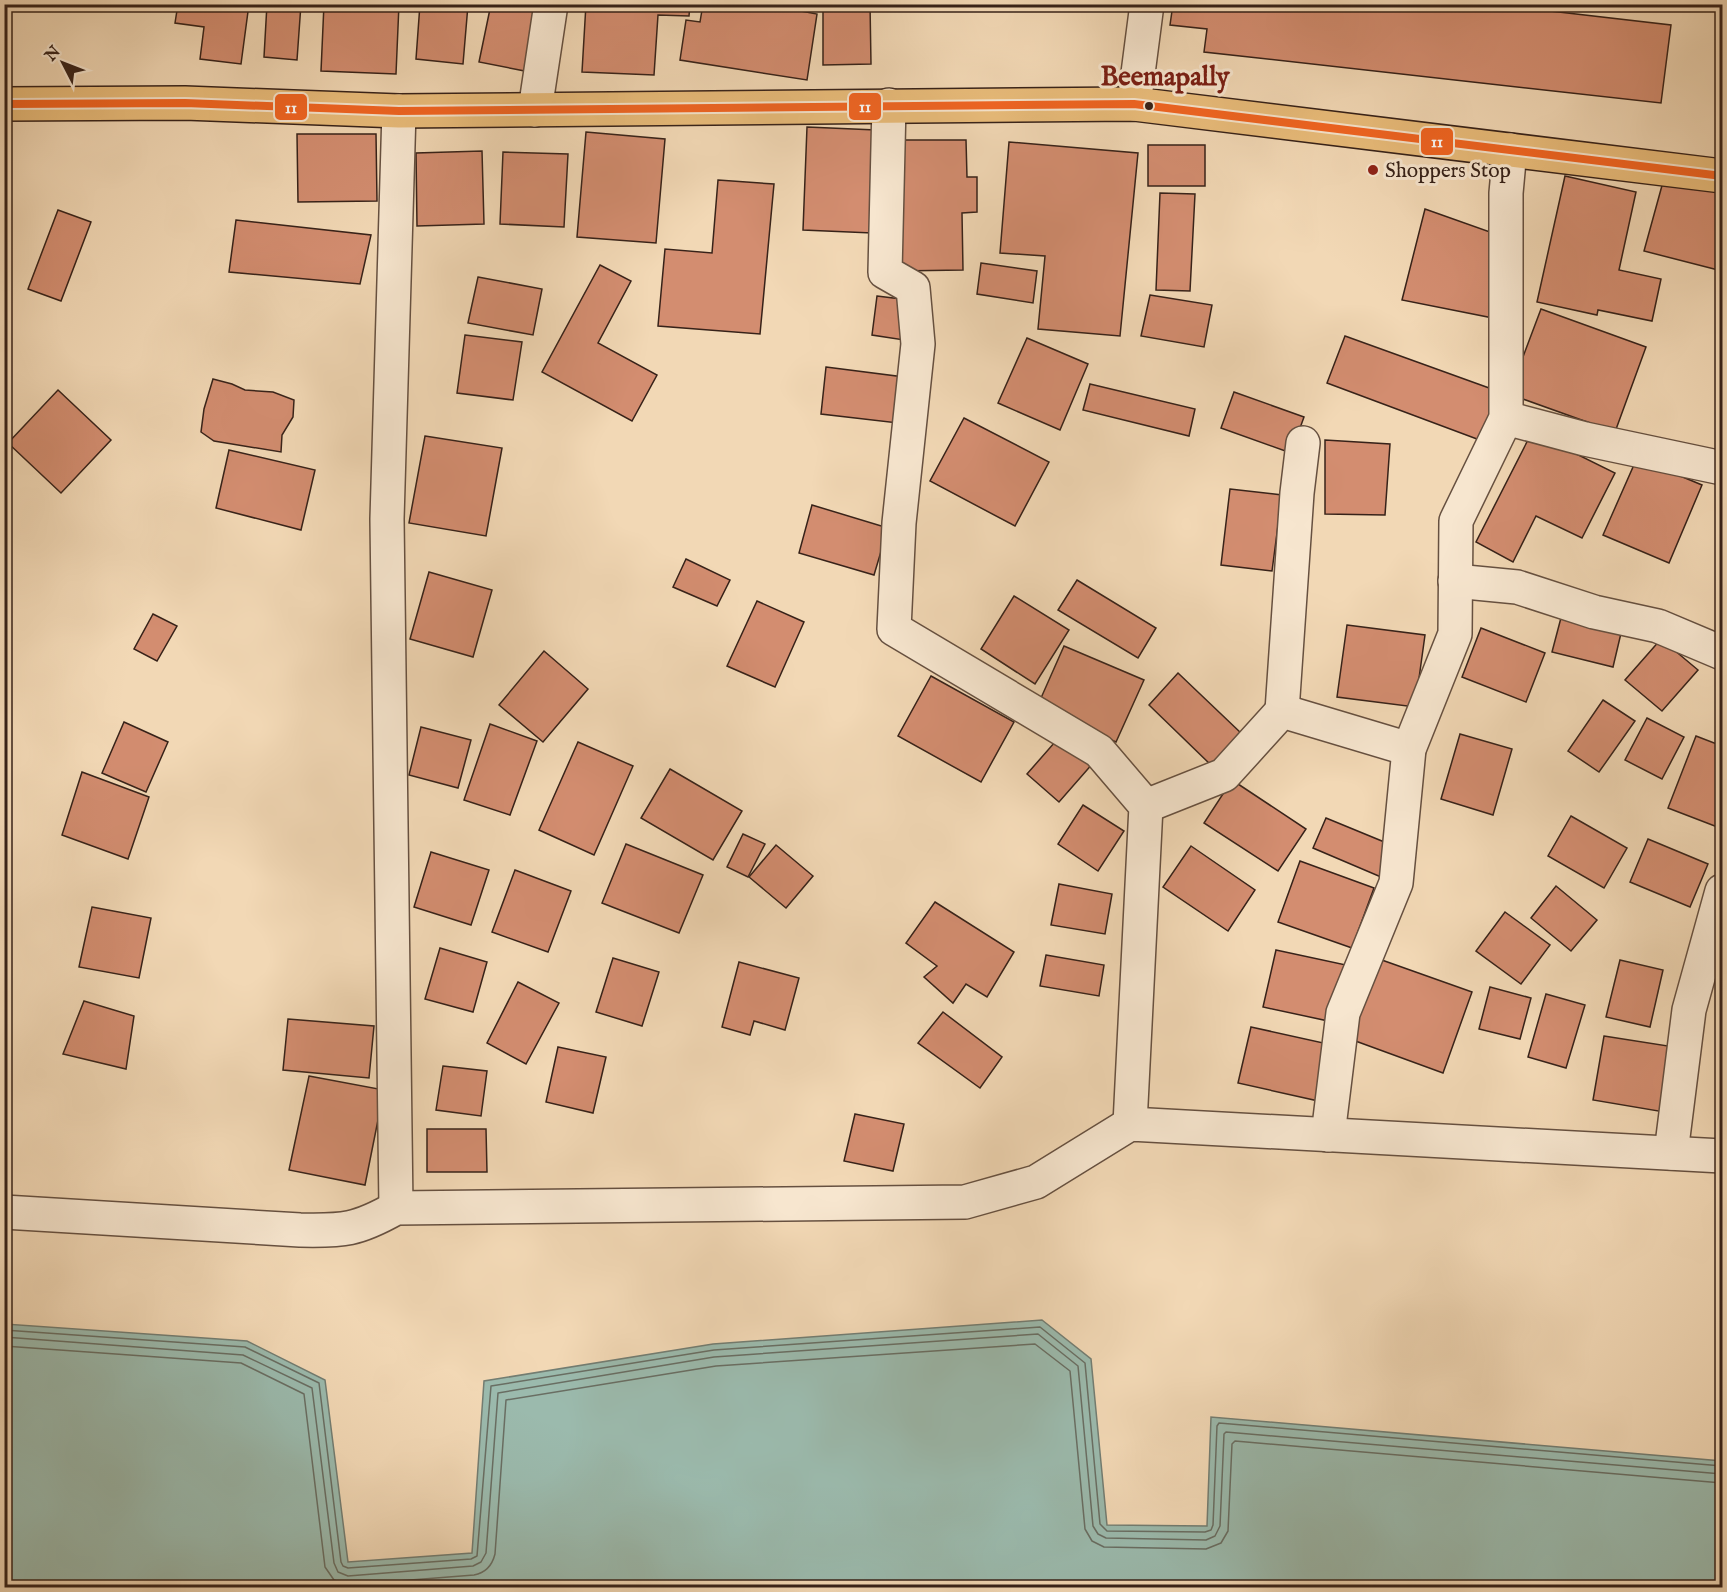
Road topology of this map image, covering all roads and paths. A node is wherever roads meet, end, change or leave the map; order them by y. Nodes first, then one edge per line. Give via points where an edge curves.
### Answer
1 (551, 4) edge
2 (1147, 4) edge
3 (4, 104) edge
4 (1134, 104) junction
5 (889, 105) junction
6 (535, 110) junction
7 (399, 111) junction
8 (1510, 150) junction
9 (1722, 176) edge
10 (1506, 418) junction
11 (1303, 443) dead end
12 (1722, 468) edge
13 (1455, 581) junction
14 (1722, 653) edge
15 (1282, 711) junction
16 (1409, 749) junction
17 (1146, 806) junction
18 (1722, 891) edge
19 (1130, 1124) junction
20 (1329, 1135) junction
21 (1671, 1153) junction
22 (1722, 1156) edge
23 (396, 1208) junction
24 (4, 1212) edge

1 - 6 street
2 - 4 street
3 - 7 main road via 185,103
4 - 5 main road
4 - 8 main road
5 - 6 main road
5 - 17 street via 885,272 913,288 918,344 899,523 894,629 1099,751
6 - 7 main road
7 - 23 street via 387,519
8 - 9 main road
8 - 10 street via 1506,193
10 - 12 street
10 - 13 street via 1456,520
11 - 15 street
13 - 14 street via 1517,587 1594,612 1658,626
13 - 16 street via 1455,634
15 - 16 street
15 - 17 street via 1224,775
16 - 20 street via 1396,883 1344,1013
17 - 19 street
18 - 21 street via 1689,1011
19 - 20 street
19 - 23 street via 1036,1182 965,1202
20 - 21 street
21 - 22 street
23 - 24 street via 369,1223 340,1231

